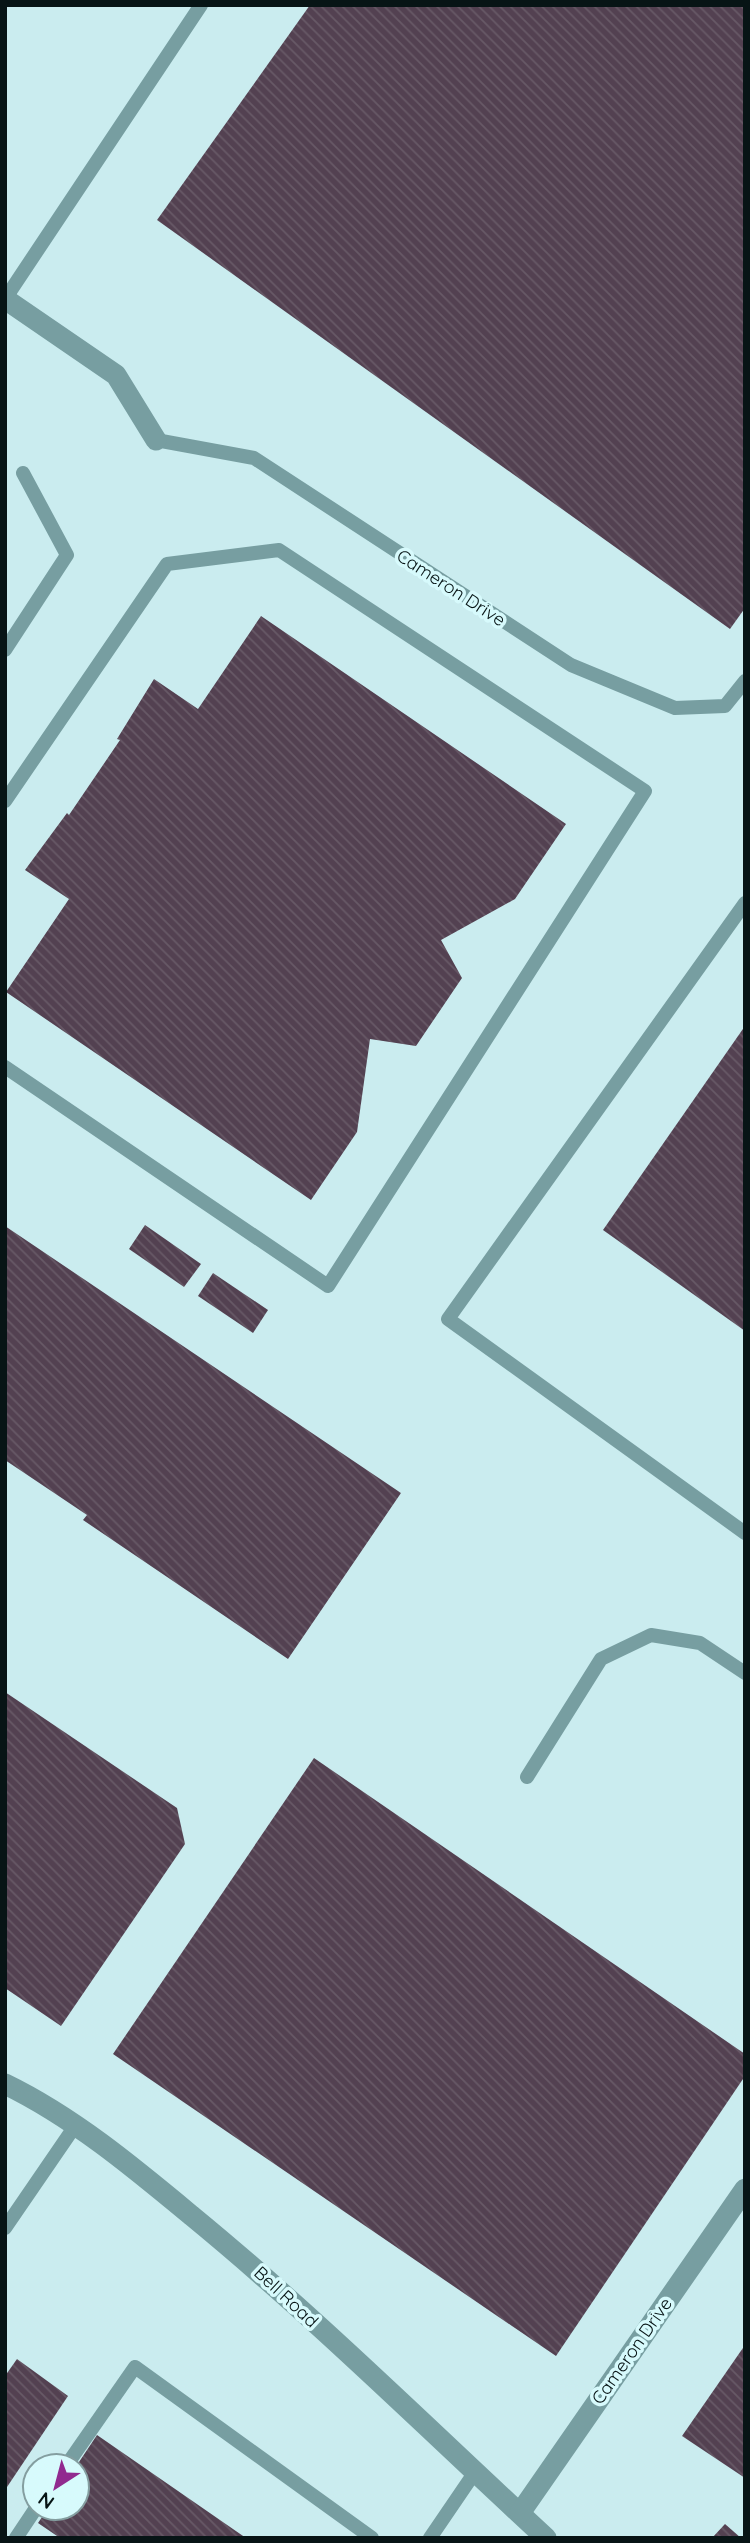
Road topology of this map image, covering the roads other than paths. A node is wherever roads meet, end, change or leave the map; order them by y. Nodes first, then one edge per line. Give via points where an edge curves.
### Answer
1 (201, 5) edge
2 (5, 299) edge
3 (156, 440) joint
4 (23, 473) dead end
5 (5, 650) edge
6 (745, 681) edge
7 (5, 801) edge
8 (745, 904) edge
9 (5, 1067) edge
10 (745, 1533) edge
11 (745, 1674) edge
12 (527, 1777) dead end
13 (5, 2084) edge
14 (75, 2126) junction
15 (745, 2189) edge
16 (5, 2228) edge
17 (76, 2452) edge
18 (475, 2472) junction
19 (520, 2513) junction
20 (27, 2522) edge
21 (16, 2538) edge
22 (372, 2538) edge
23 (430, 2538) edge
24 (546, 2538) edge

1 - 2 lane
2 - 3 street via 116,375
3 - 6 lane, Cameron Drive via 254,458 570,666 675,708 725,706
4 - 5 lane via 67,555
7 - 9 lane via 167,564 279,550 645,791 328,1286
8 - 10 lane via 448,1319
11 - 12 lane via 700,1643 651,1635 601,1659
13 - 14 street, Bell Road via 42,2102
14 - 16 lane
14 - 18 street, Bell Road via 247,2261
15 - 19 street, Cameron Drive
17 - 22 lane via 135,2367
18 - 19 street, Bell Road
18 - 23 lane
19 - 24 street, Bell Road
20 - 21 lane

